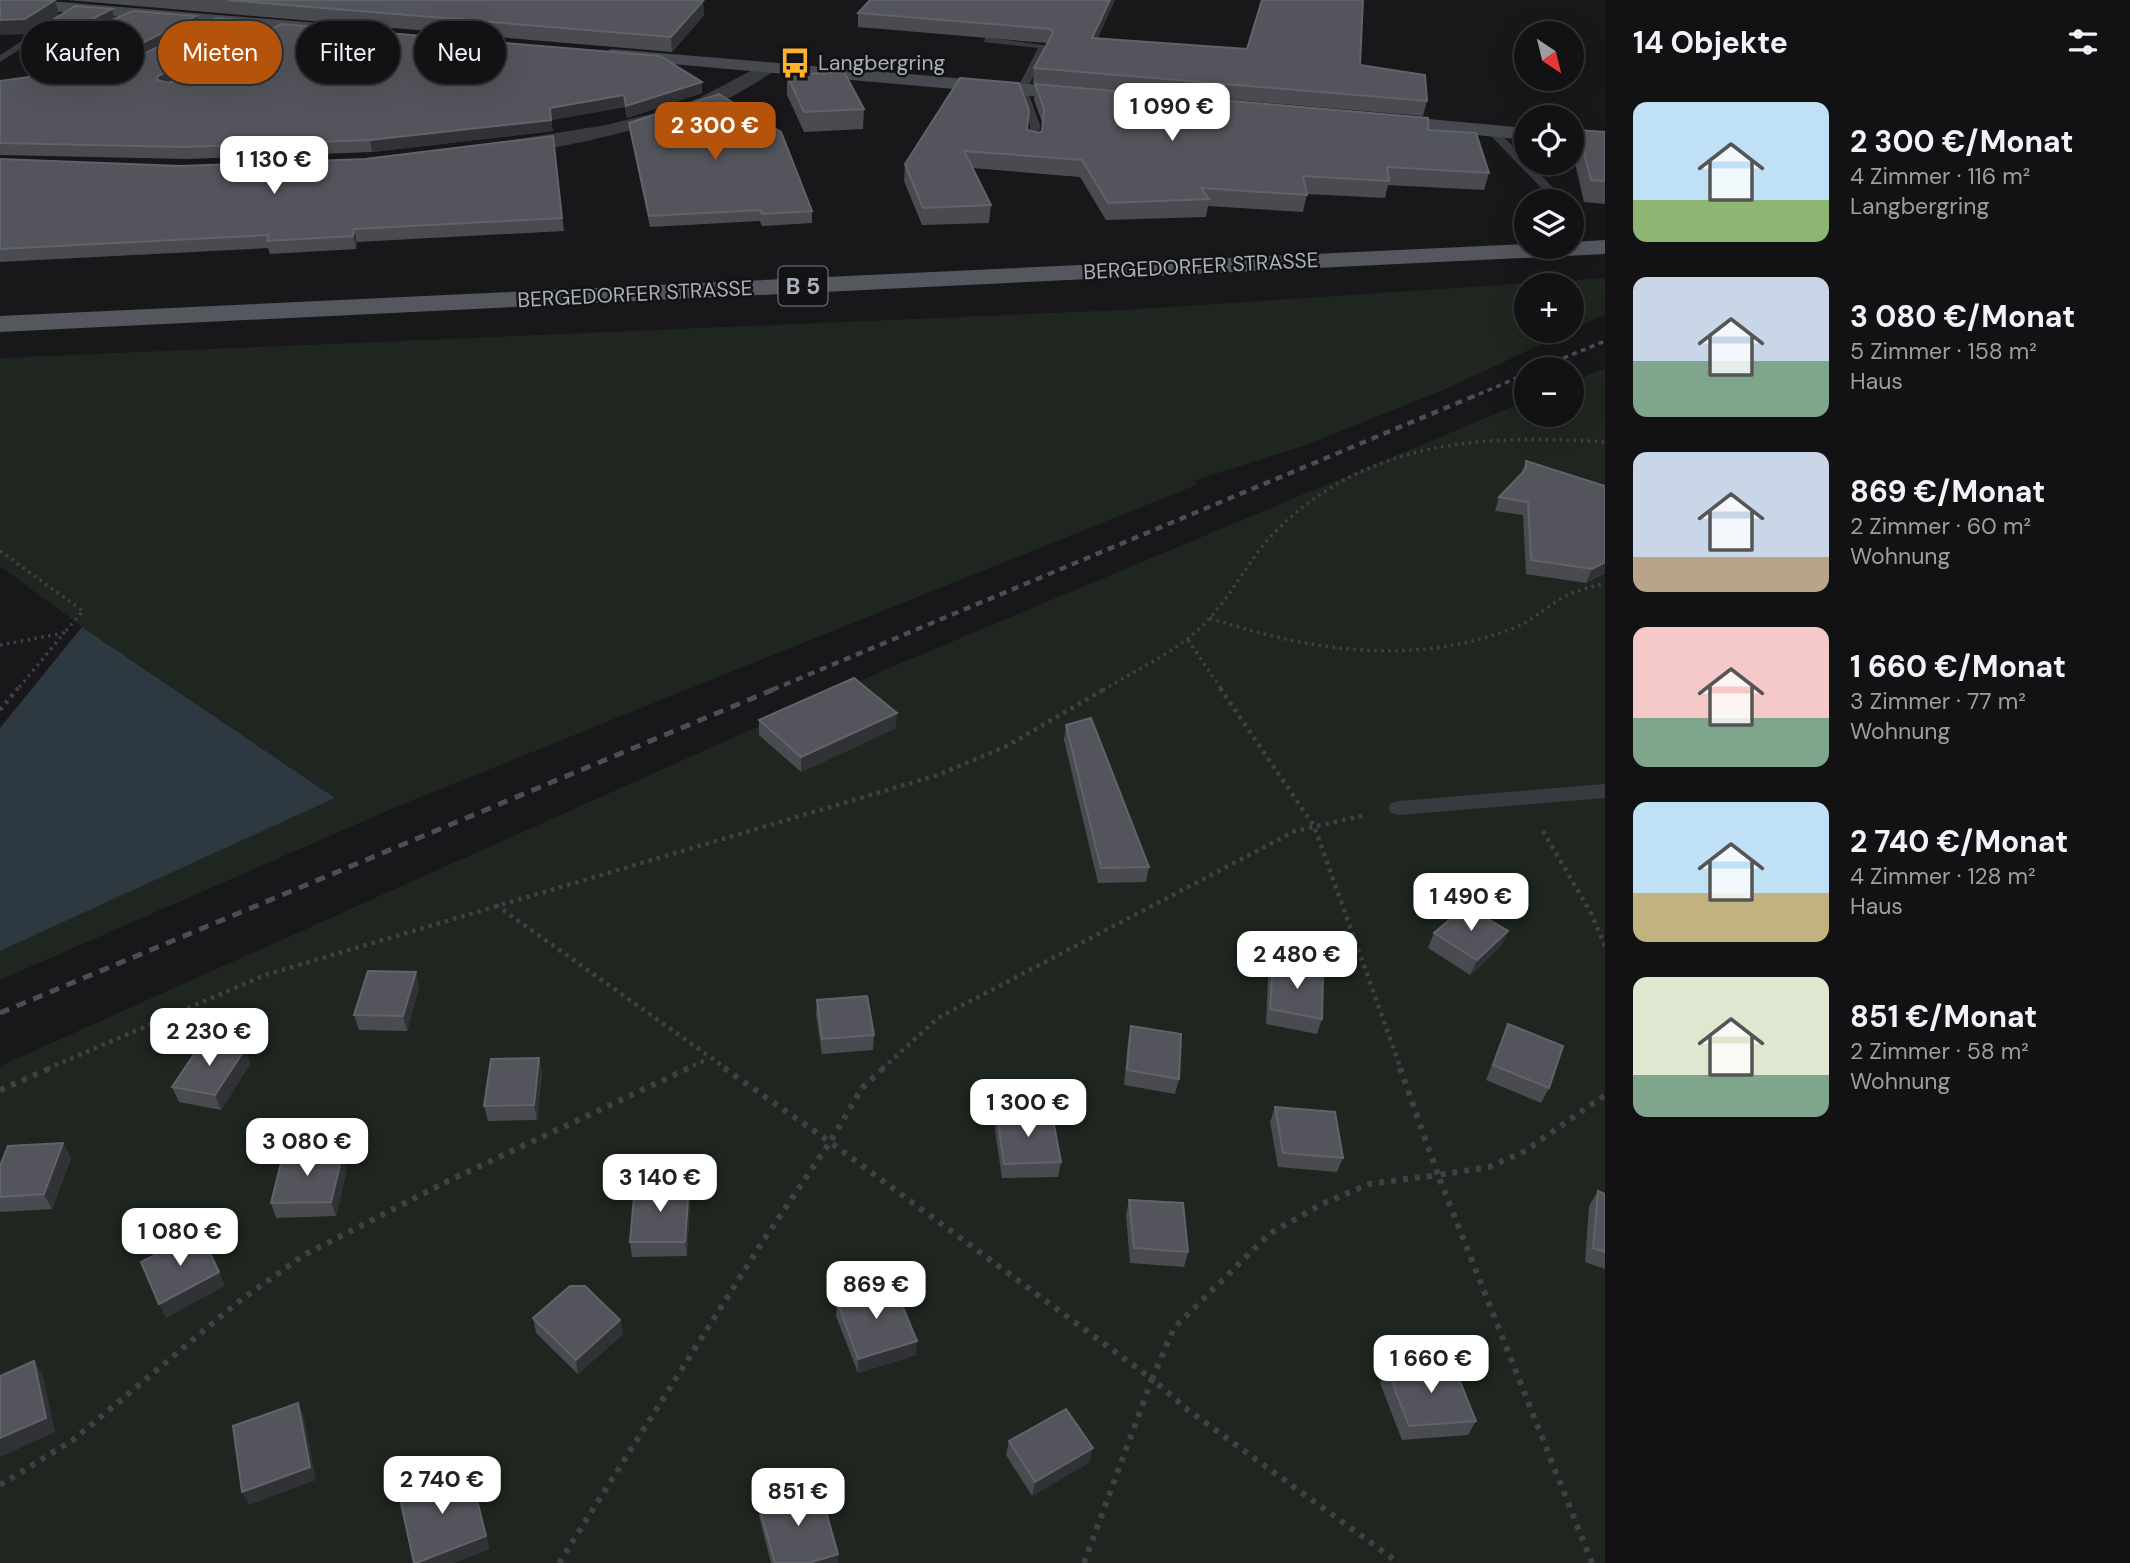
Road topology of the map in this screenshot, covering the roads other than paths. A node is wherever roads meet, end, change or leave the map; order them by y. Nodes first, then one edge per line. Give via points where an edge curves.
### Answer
1 (0, 6) edge
2 (78, 9) junction
3 (140, 14) junction
4 (224, 20) joint
5 (125, 21) edge
6 (290, 26) junction
7 (296, 26) edge
8 (282, 30) edge
9 (986, 40) edge
10 (589, 52) edge
11 (0, 59) edge
12 (768, 67) junction
13 (1022, 89) junction
14 (1104, 96) edge
15 (1352, 118) edge
16 (1492, 131) junction
17 (1514, 133) edge
18 (1584, 139) edge
19 (1605, 140) edge
20 (1034, 145) edge
21 (474, 151) edge
22 (1548, 189) edge
23 (1605, 247) edge
24 (0, 324) edge
25 (1605, 791) edge
26 (1399, 808) road end

1 - 2 street
2 - 3 street
2 - 11 lane
3 - 4 street
3 - 5 lane
4 - 6 street
6 - 7 street
6 - 8 lane
9 - 13 lane via 1044,47
10 - 12 street
12 - 13 street
12 - 21 street via 733,92 677,114 576,137
13 - 14 street
13 - 20 lane via 1035,125
15 - 16 street
16 - 17 street
16 - 22 lane
18 - 19 street
23 - 24 main road, BERGEDORFER STRASSE / B 5
25 - 26 lane

